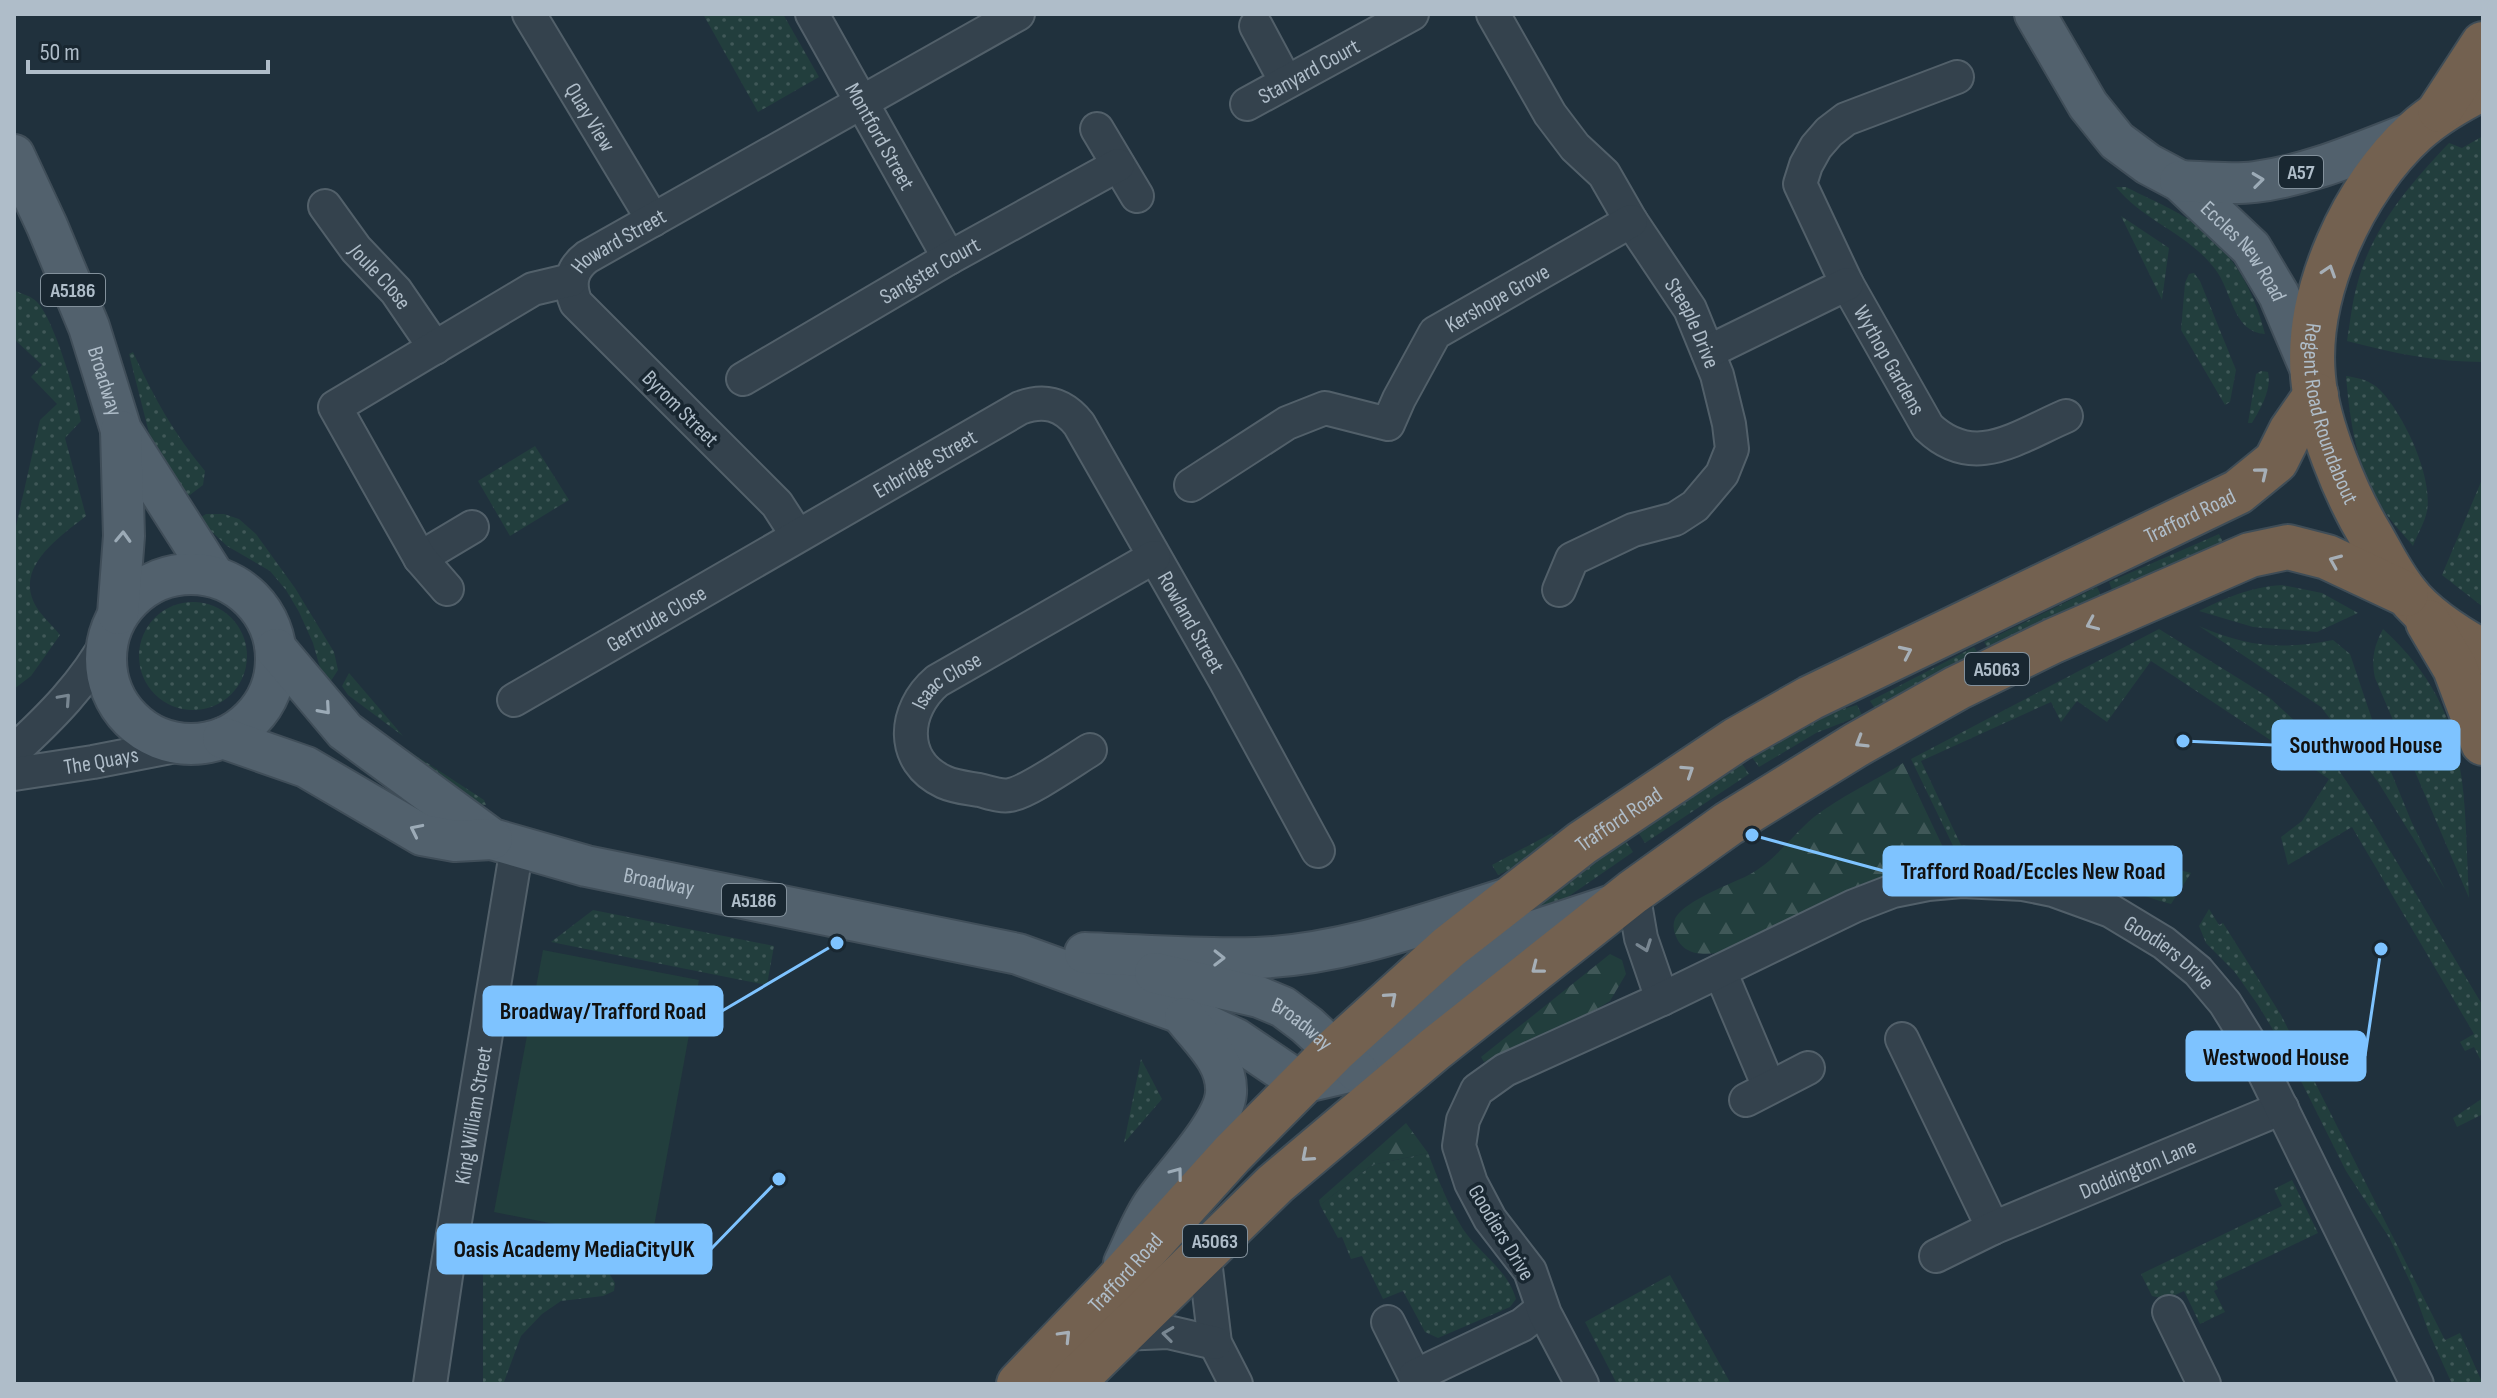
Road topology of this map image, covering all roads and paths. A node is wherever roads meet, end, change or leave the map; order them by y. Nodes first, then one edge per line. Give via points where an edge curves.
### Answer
1 (529, 14) edge
2 (812, 14) edge
3 (1018, 14) edge
4 (1412, 14) edge
5 (1493, 14) edge
6 (2035, 14) edge
7 (1256, 26) dead end
8 (2483, 44) edge
9 (1957, 77) dead end
10 (1286, 82) junction
11 (2483, 88) edge
12 (862, 102) junction
13 (1247, 104) dead end
14 (2427, 122) junction
15 (1097, 129) dead end
16 (14, 155) edge
17 (1118, 165) junction
18 (2180, 181) junction
19 (1137, 196) dead end
20 (325, 206) dead end
21 (653, 220) junction
22 (1631, 221) junction
23 (949, 258) junction
24 (571, 280) junction
25 (1847, 284) junction
26 (435, 348) junction
27 (1708, 352) junction
28 (743, 379) dead end
29 (2314, 385) junction
30 (1054, 404) joint
31 (2066, 416) dead end
32 (121, 430) junction
33 (1191, 485) dead end
34 (472, 527) dead end
35 (797, 535) junction
36 (1154, 557) junction
37 (420, 558) junction
38 (214, 576) junction
39 (447, 589) dead end
40 (1559, 590) dead end
41 (2413, 600) junction
42 (113, 627) junction
43 (276, 649) junction
44 (2483, 652) edge
45 (514, 700) dead end
46 (204, 741) junction
47 (2483, 743) edge
48 (1090, 750) dead end
49 (14, 751) edge
50 (14, 774) edge
51 (504, 843) junction
52 (1318, 851) dead end
53 (1510, 897) junction
54 (1626, 897) junction
55 (1085, 953) junction
56 (1018, 954) junction
57 (1720, 971) junction
58 (1662, 999) junction
59 (1181, 1013) junction
60 (1902, 1039) dead end
61 (1808, 1068) dead end
62 (1355, 1073) junction
63 (1301, 1083) junction
64 (2282, 1108) junction
65 (1993, 1228) junction
66 (1204, 1252) junction
67 (1936, 1256) dead end
68 (1111, 1288) junction
69 (1542, 1309) junction
70 (2169, 1312) dead end
71 (1388, 1322) dead end
72 (1120, 1334) junction
73 (1215, 1343) junction
74 (1417, 1380) edge
75 (430, 1384) edge
76 (1019, 1384) edge
77 (1071, 1384) edge
78 (1236, 1384) edge
79 (1582, 1384) edge
80 (2204, 1384) edge
81 (2417, 1384) edge

1 - 21 street, Quay View
2 - 12 street, Montford Street
3 - 12 street, Howard Street
4 - 10 street, Stanyard Court
5 - 22 street, Steeple Drive via 1550,114 1604,174
6 - 18 main road, Eccles New Road / A57 via 2104,126 2131,154
7 - 10 street
8 - 14 highway
9 - 25 street, Wythop Gardens via 1846,119 1829,132 1806,165 1800,184
10 - 13 street, Stanyard Court
11 - 14 highway, Regent Road Roundabout
12 - 21 street, Howard Street
12 - 23 street, Montford Street
18 -> 14 main road, Eccles New Road / A57 via 2282,177
29 -> 14 highway, Regent Road Roundabout via 2318,306 2339,241 2383,168
15 - 17 street
16 - 32 main road, Broadway / A5186 via 89,327
17 - 19 street
17 - 23 street, Sangster Court
18 - 29 main road, Eccles New Road / A57 via 2235,230 2267,271
20 - 26 street, Joule Close via 396,291
21 - 24 street, Howard Street via 579,263
22 - 27 street, Steeple Drive via 1690,309
22 - 33 street, Kershope Grove via 1435,333 1388,424 1325,408 1287,423
23 - 28 street, Sangster Court
24 - 26 street, Howard Street via 533,289
24 - 35 street, Byrom Street via 576,303 777,504
25 - 27 street, Wythop Gardens
25 - 31 street, Wythop Gardens via 1939,438 1967,450 1982,450
26 - 37 street, Howard Street via 335,407
27 - 40 street, Steeple Drive via 1732,449 1722,474 1684,514 1633,530 1572,559
29 - 41 highway, Regent Road Roundabout via 2339,473 2361,519
53 -> 29 highway, Trafford Road / A5063 via 1656,792 1810,698 2238,492 2276,461
30 - 35 street, Enbridge Street via 1020,408
30 - 36 street, Rowland Street via 1079,424
32 - 38 main road, Broadway / A5186
42 -> 32 main road, Broadway / A5186 via 124,536
34 - 37 street
35 - 45 street, Gertrude Close
36 - 48 street, Isaac Close via 937,681 920,698 911,721 914,751 932,775 958,787 1009,796
36 - 52 street, Rowland Street
37 - 39 street, Howard Street
38 - 42 main road, A5186 via 187,573 159,579 136,593
38 - 43 main road, A5186 via 237,586 256,603 270,625
41 - 44 highway, Regent Road Roundabout
41 - 47 highway via 2455,668
41 -> 54 highway, Trafford Road / A5063 via 2327,557 2288,547 2250,555 2053,641 1932,701 1728,824
42 - 46 main road, A5186 via 106,661 109,682 130,718 165,740
49 -> 42 street via 93,668
43 - 46 main road, A5186 via 270,693 258,712 242,727
43 -> 51 main road, Broadway / A5186 via 345,731
46 - 50 street, The Quays
51 -> 46 main road, Broadway / A5186 via 422,835 306,767
51 - 56 main road, Broadway / A5186 via 586,866
51 - 75 street, King William Street
55 -> 53 main road, A5186 via 1258,958 1312,951
62 -> 53 highway, Trafford Road / A5063 via 1449,947
54 -> 58 street
54 -> 62 highway, Trafford Road / A5063
55 - 56 main road, Broadway / A5186
55 - 62 main road, Broadway / A5186 via 1283,1007
56 - 59 main road, Broadway
57 - 58 street, Goodiers Drive
57 - 61 street via 1758,1094
57 - 64 street, Goodiers Drive via 1893,891 1975,881 2053,890 2111,911 2198,971 2248,1040
58 - 69 street, Goodiers Drive via 1487,1080 1463,1120 1459,1146 1471,1183 1490,1219 1530,1271
59 - 63 main road, Broadway via 1236,1039
68 -> 59 main road via 1153,1205 1223,1105 1222,1068
60 - 65 street
62 - 63 highway, Trafford Road / A5063
62 -> 66 highway, Trafford Road / A5063 via 1275,1184
63 - 68 highway, Trafford Road / A5063
64 - 65 street, Doddington Lane
64 - 81 street, Goodiers Drive
65 - 67 street, Doddington Lane
66 - 72 highway, Trafford Road / A5063
66 - 73 street
76 -> 68 highway, Trafford Road / A5063
69 - 74 street via 1522,1325
69 - 79 street, Goodiers Drive
70 - 80 street
71 - 74 street
73 -> 72 street via 1168,1332
72 - 77 highway, Trafford Road / A5063
73 - 78 street

